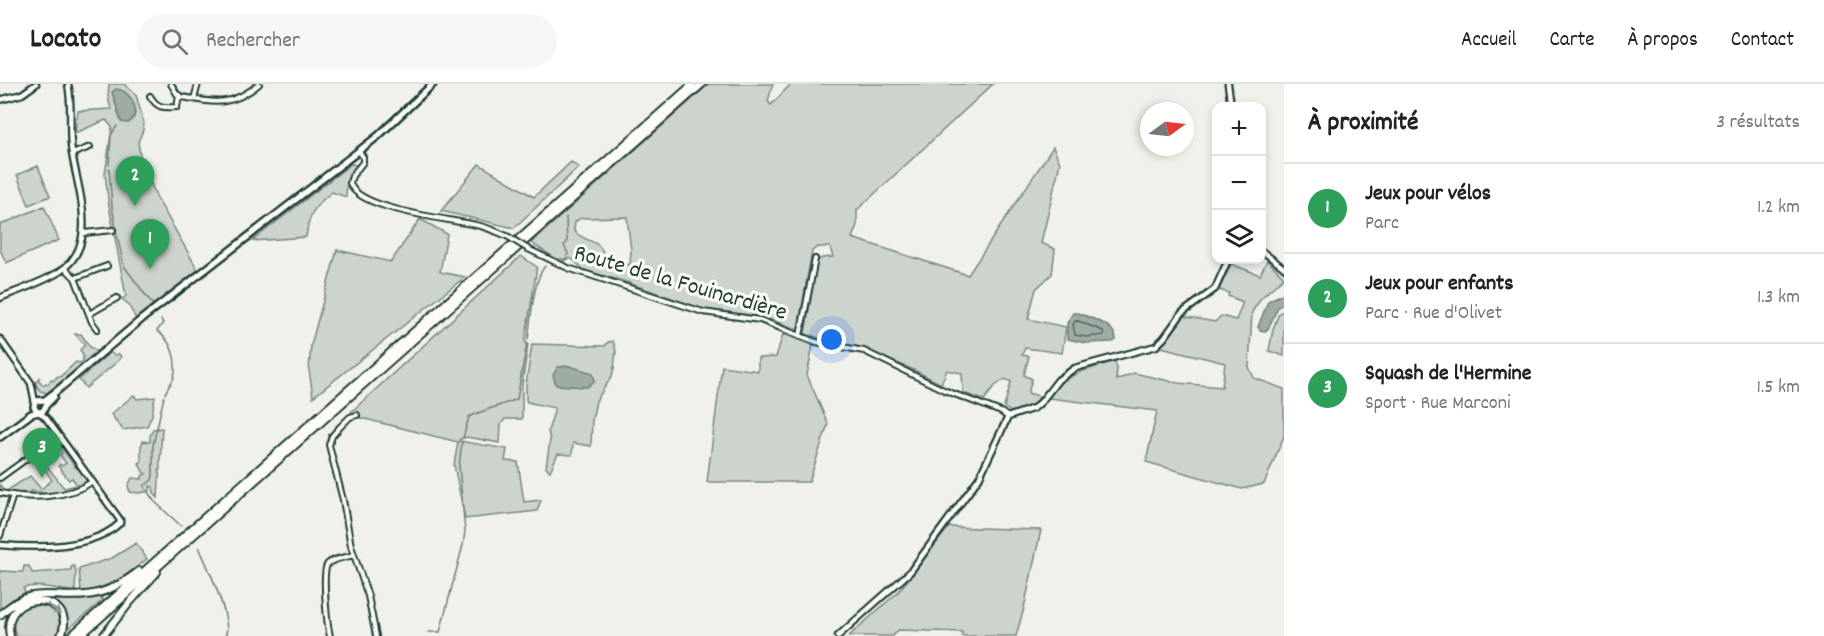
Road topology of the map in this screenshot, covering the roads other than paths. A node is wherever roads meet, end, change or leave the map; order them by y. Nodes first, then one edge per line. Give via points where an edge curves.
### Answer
1 (36, 84) edge
2 (68, 84) edge
3 (171, 84) edge
4 (198, 84) edge
5 (259, 84) edge
6 (433, 84) edge
7 (693, 84) edge
8 (702, 84) edge
9 (1228, 84) edge
10 (150, 96) dead end
11 (179, 96) junction
12 (194, 99) junction
13 (0, 100) edge
14 (1230, 102) edge
15 (177, 107) junction
16 (177, 114) dead end
17 (90, 147) dead end
18 (359, 151) junction
19 (72, 154) junction
20 (113, 230) dead end
21 (84, 233) junction
22 (1266, 254) edge
23 (815, 258) dead end
24 (1226, 264) edge
25 (107, 266) dead end
26 (65, 268) junction
27 (1284, 268) edge
28 (75, 278) junction
29 (0, 298) edge
30 (117, 298) dead end
31 (89, 314) junction
32 (97, 329) dead end
33 (800, 336) junction
34 (0, 339) edge
35 (39, 406) junction
36 (357, 415) dead end
37 (1008, 417) junction
38 (0, 435) edge
39 (58, 436) junction
40 (0, 478) edge
41 (92, 482) junction
42 (0, 493) edge
43 (13, 495) junction
44 (0, 536) edge
45 (188, 536) junction
46 (0, 545) edge
47 (354, 555) junction
48 (0, 615) edge
49 (10, 636) edge
50 (62, 636) edge
51 (71, 636) edge
52 (80, 636) edge
53 (103, 636) edge
54 (330, 636) edge
55 (376, 636) edge
56 (838, 636) edge

1 - 13 street via 22,94
2 - 19 street
3 - 11 street
4 - 12 street
5 - 12 street via 232,101
6 - 18 main road
7 - 45 highway
8 - 45 highway
9 - 14 street
10 - 15 street via 158,107
11 - 12 street
11 - 15 street
15 - 16 street
17 - 19 street
18 - 33 street, Route de la Fouinardière, bridge via 363,162 350,183 355,193 398,210 480,225 568,268 703,312 766,321
18 - 35 main road
19 - 21 street
20 - 21 street
21 - 26 street
22 - 27 street
23 - 33 street
24 - 37 street via 1215,289 1182,313 1156,346 1075,368 1058,380 1034,408
25 - 28 street
26 - 28 street
26 - 29 street
28 - 31 street
30 - 31 street
31 - 32 street
33 - 37 street, Route de la Fouinardière via 864,351
34 - 35 street via 30,382
35 - 38 main road
35 - 39 street
36 - 47 street via 340,427 329,445
37 - 56 street via 979,478 910,572
39 - 40 street
39 - 41 street
41 - 43 street via 58,494
41 - 46 street via 120,520 118,525 70,544
42 - 43 street
43 - 44 street
45 - 48 highway via 110,590 86,595 31,595 16,601
45 - 51 highway
45 - 52 highway
45 - 53 highway
47 - 54 street via 332,561 326,568
47 - 55 street
49 -> 50 highway via 8,622 12,612 21,604 36,601 59,610 64,622

